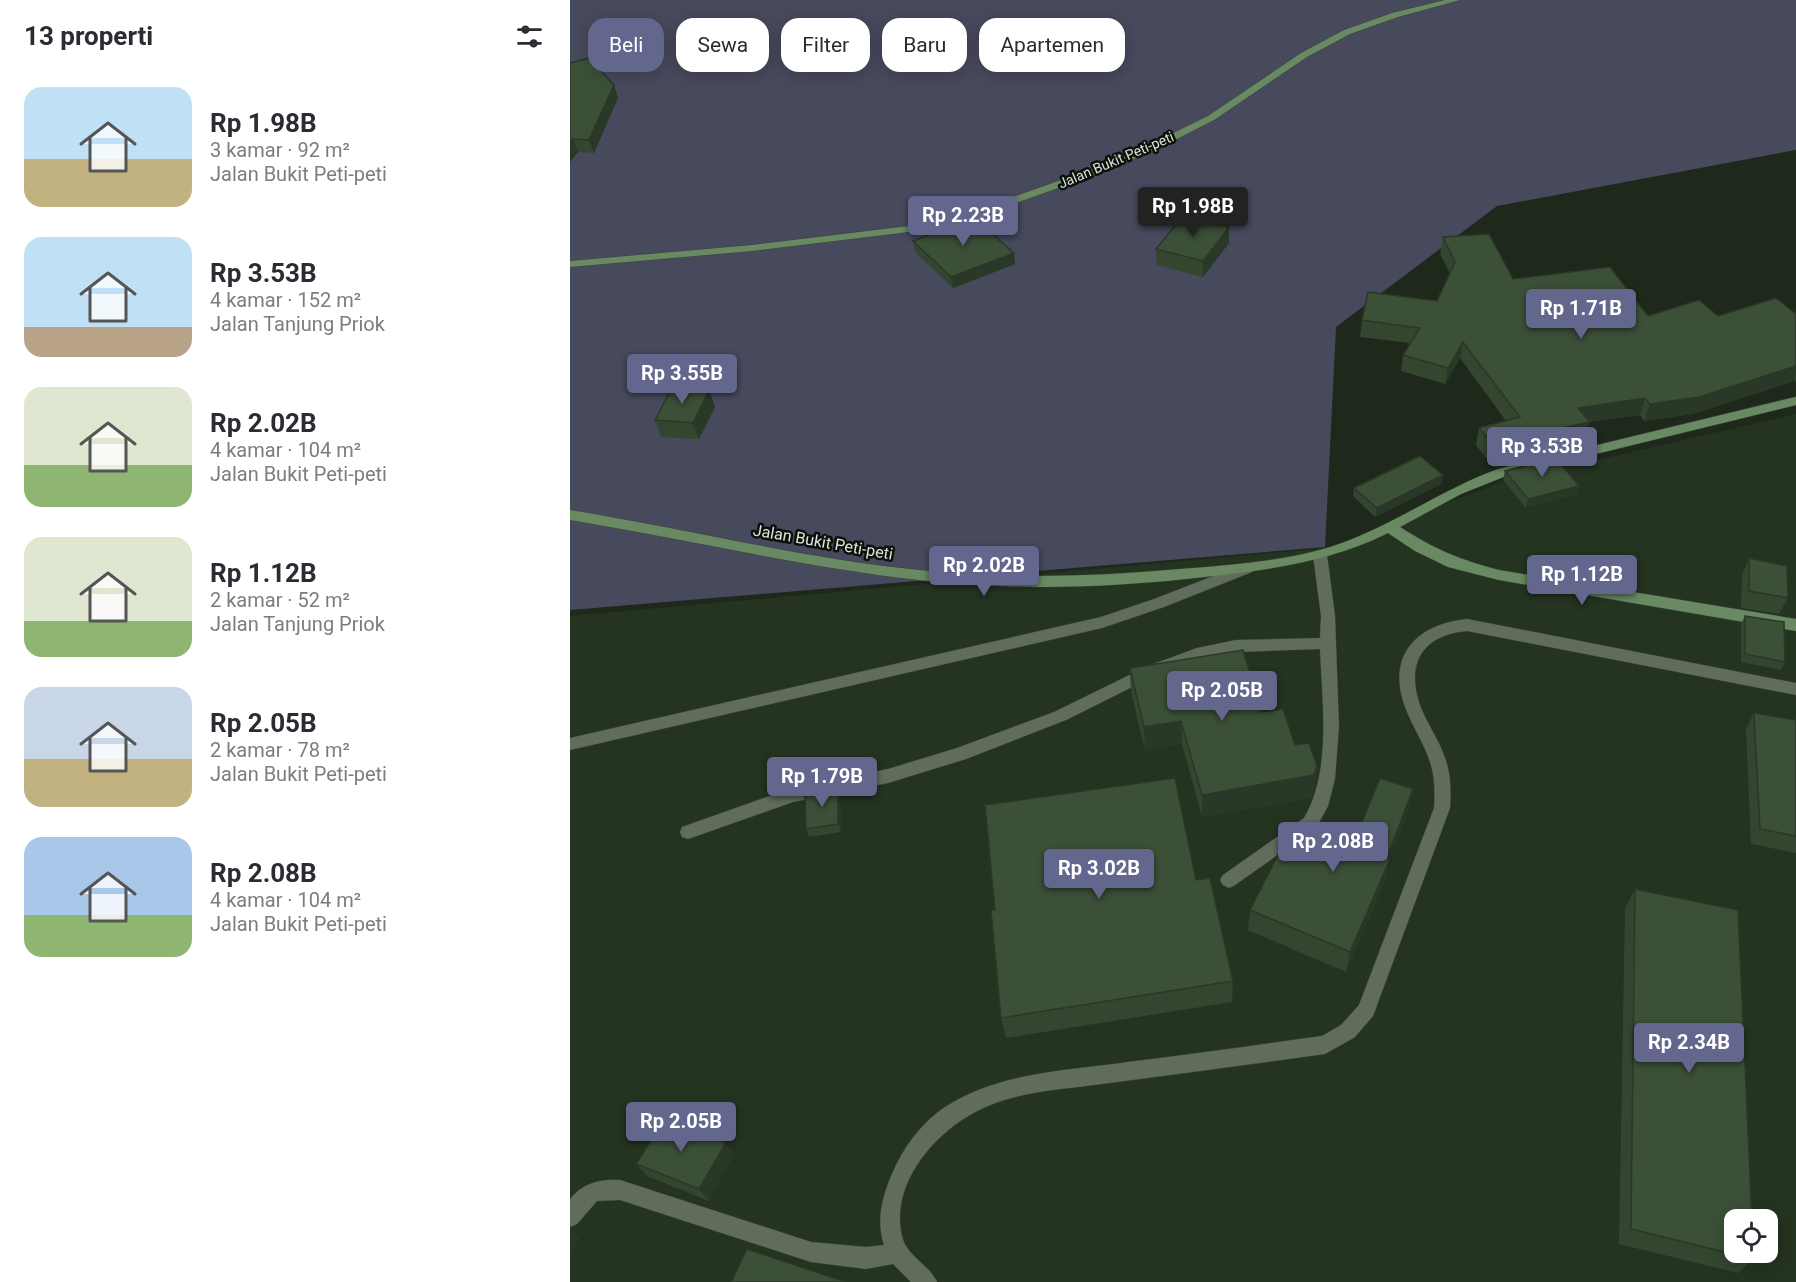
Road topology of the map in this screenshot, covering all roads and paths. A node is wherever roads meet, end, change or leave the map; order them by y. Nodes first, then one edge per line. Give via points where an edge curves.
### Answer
1 (1456, 0) edge
2 (570, 264) edge
3 (1796, 401) edge
4 (570, 516) edge
5 (1389, 527) junction
6 (1320, 555) junction
7 (1247, 568) junction
8 (1796, 625) edge
9 (1327, 643) junction
10 (1796, 689) edge
11 (570, 744) edge
12 (688, 832) dead end
13 (1229, 880) dead end
14 (570, 1217) edge
15 (898, 1253) junction
16 (926, 1282) edge

1 - 2 street, Jalan Bukit Peti-peti via 1347,32 1304,54 1211,118 1176,136 1113,165 959,220 752,248
3 - 5 street, Jalan Bukit Peti-peti via 1503,472 1459,488
4 - 7 street, Jalan Bukit Peti-peti via 872,569 962,580 1113,580
5 - 6 street, Jalan Bukit Peti-peti
5 - 8 street via 1453,563 1499,575
6 - 7 street, Jalan Bukit Peti-peti
6 - 9 lane via 1328,616
7 - 11 lane via 1102,622
9 - 12 lane via 1236,646 1197,654 1153,670 1060,716 960,753 888,776 792,795
9 - 13 lane via 1331,726 1327,779 1320,806 1310,823
10 - 15 lane via 1467,625 1432,631 1416,645 1407,675 1412,705 1437,758 1444,784 1442,808 1366,1010 1348,1031 1325,1045 1013,1087 983,1098 946,1118 915,1148 891,1207 889,1231
14 - 15 lane via 581,1200 599,1188 620,1190 812,1252 866,1258
15 - 16 lane

